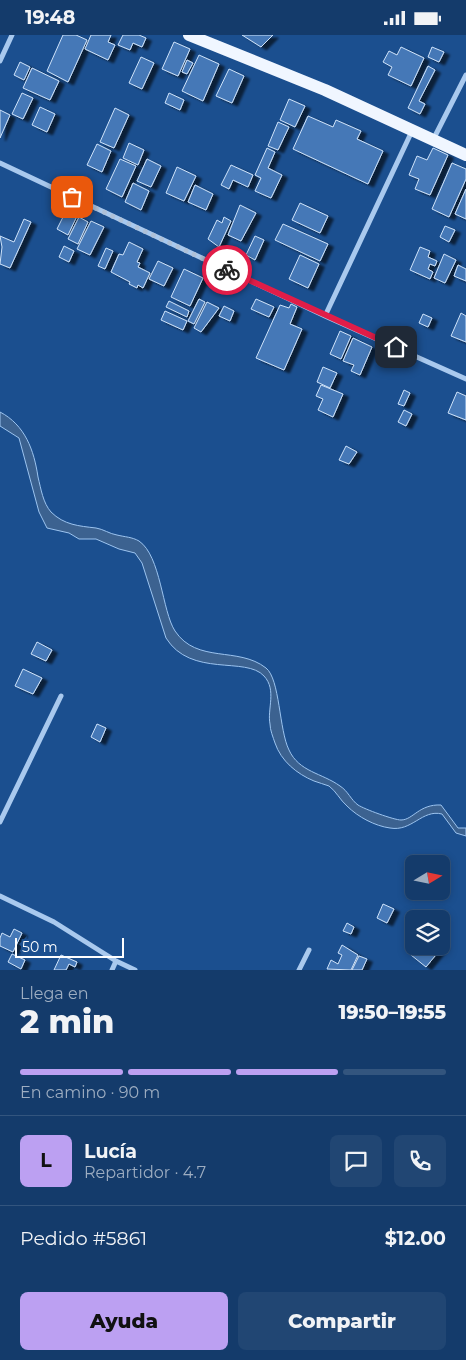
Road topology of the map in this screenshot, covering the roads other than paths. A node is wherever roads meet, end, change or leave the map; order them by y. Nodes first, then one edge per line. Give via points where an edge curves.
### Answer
1 (12, 35) edge
2 (189, 35) edge
3 (0, 61) edge
4 (466, 75) edge
5 (412, 131) junction
6 (432, 140) junction
7 (466, 155) edge
8 (0, 163) edge
9 (325, 316) junction
10 (466, 379) edge
11 (61, 697) dead end
12 (0, 822) edge
13 (0, 896) edge
14 (309, 950) dead end
15 (116, 961) junction
16 (112, 970) edge
17 (135, 970) edge
18 (298, 970) edge

1 - 3 street
2 - 5 main road via 324,90
4 - 6 street
5 - 6 main road
5 - 9 street
6 - 7 main road
8 - 9 street
9 - 10 street
11 - 12 street
13 - 15 street via 54,922
14 - 18 street
15 - 16 street
15 - 17 street

